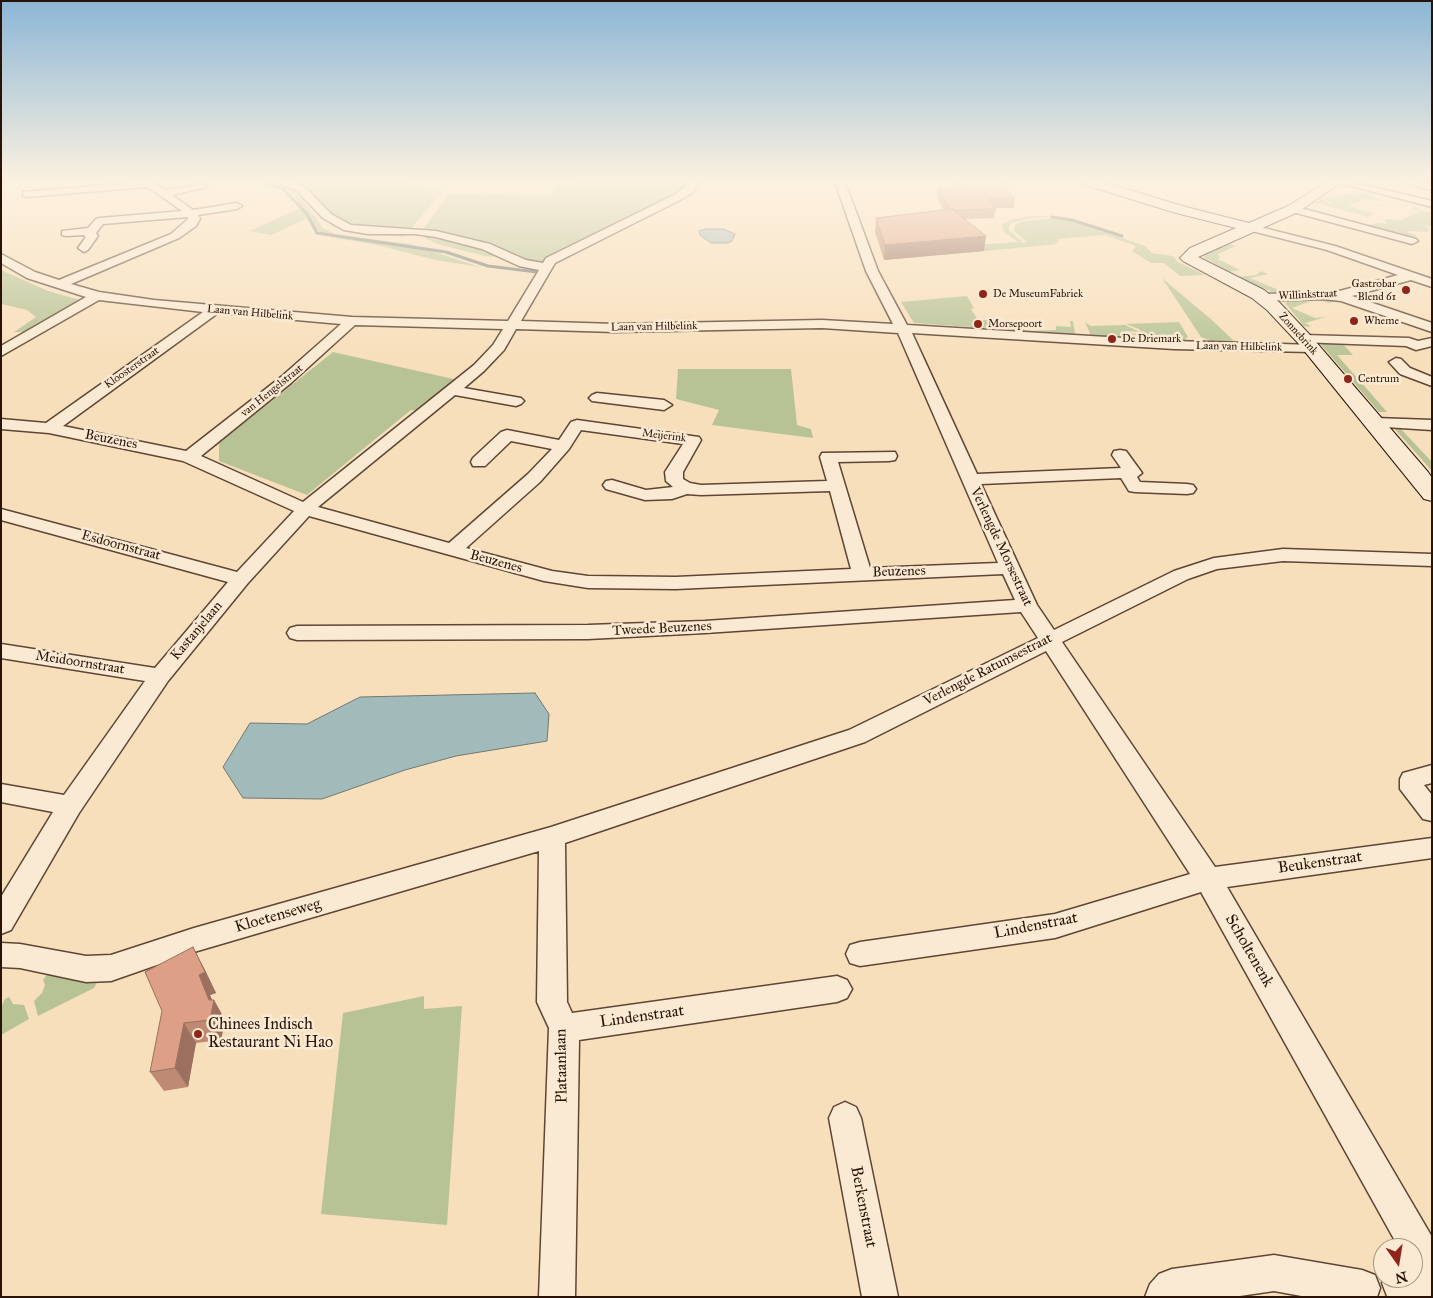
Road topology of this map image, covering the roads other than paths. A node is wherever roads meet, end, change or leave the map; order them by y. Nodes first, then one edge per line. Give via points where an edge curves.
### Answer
1 (88, 243) edge
2 (159, 243) edge
3 (472, 243) edge
4 (586, 243) edge
5 (862, 243) edge
6 (1216, 243) edge
7 (1310, 243) edge
8 (84, 248) dead end
9 (3, 260) edge
10 (545, 267) junction
11 (1410, 276) junction
12 (1432, 283) edge
13 (57, 285) junction
14 (97, 296) junction
15 (1338, 296) junction
16 (1263, 298) junction
17 (216, 309) junction
18 (352, 322) junction
19 (513, 326) junction
20 (903, 328) junction
21 (1432, 328) edge
22 (1, 334) edge
23 (27, 337) junction
24 (1303, 339) junction
25 (1, 352) edge
26 (1426, 354) edge
27 (1396, 362) dead end
28 (1410, 373) junction
29 (1432, 382) edge
30 (452, 390) junction
31 (516, 401) dead end
32 (664, 405) dead end
33 (1374, 423) junction
34 (1, 424) edge
35 (577, 425) junction
36 (1432, 425) edge
37 (49, 428) junction
38 (563, 446) junction
39 (1120, 455) dead end
40 (889, 456) dead end
41 (189, 457) junction
42 (479, 462) dead end
43 (1126, 473) junction
44 (970, 480) junction
45 (612, 485) dead end
46 (837, 486) junction
47 (685, 488) junction
48 (1186, 489) dead end
49 (1432, 494) edge
50 (306, 508) junction
51 (1, 514) edge
52 (452, 550) junction
53 (1432, 560) edge
54 (1010, 568) junction
55 (862, 573) junction
56 (240, 579) junction
57 (1027, 605) junction
58 (297, 633) dead end
59 (1050, 639) junction
60 (1, 651) edge
61 (160, 676) junction
62 (1432, 774) edge
63 (1, 793) edge
64 (70, 806) junction
65 (1432, 812) edge
66 (552, 837) junction
67 (1432, 848) edge
68 (1208, 879) junction
69 (1, 922) edge
70 (860, 954) dead end
71 (1, 955) edge
72 (838, 990) dead end
73 (564, 1028) junction
74 (845, 1118) dead end
75 (1400, 1238) edge
76 (1362, 1288) dead end
77 (557, 1297) edge
78 (880, 1297) edge
79 (1163, 1297) edge

1 - 8 street
2 - 13 street
3 - 10 street via 523,263
4 - 10 street
5 - 20 street, Verlengde Morsestraat via 872,270
6 - 16 street, Zonnebrink via 1195,251 1188,258
7 - 11 street
9 - 13 street, Laan van Hilbelink via 31,276
10 - 19 street, Kastanjelaan
11 - 12 street
11 - 15 street, Willinkstraat
13 - 14 street, Laan van Hilbelink
14 - 17 street, Laan van Hilbelink
14 - 23 street
15 - 16 street, Willinkstraat
15 - 21 street
16 - 24 street, Zonnebrink
17 - 18 street, Laan van Hilbelink
17 - 37 street, Kloosterstraat
18 - 19 street, Laan van Hilbelink
18 - 41 street, van Hengelstraat via 286,380
19 - 20 street, Laan van Hilbelink via 615,328 822,324
19 - 30 street, Kastanjelaan via 499,347
20 - 24 street, Laan van Hilbelink via 1174,345
20 - 44 street, Verlengde Morsestraat
22 - 23 street
23 - 25 street
24 - 26 street via 1409,342
24 - 33 street, Zonnebrink
26 - 28 street
27 - 28 street
28 - 29 street
30 - 31 street
30 - 50 street, Kastanjelaan
32 - 35 street via 600,394
33 - 36 street
33 - 49 street, Zonnebrink
34 - 37 street, Beuzenes
35 - 38 street
35 - 47 street, Meijerink via 693,440 674,472 675,481
37 - 41 street, Beuzenes
38 - 42 street via 507,435
38 - 52 street via 534,478
39 - 43 street via 1133,473
40 - 46 street via 828,457
41 - 50 street, Beuzenes
43 - 44 street, Verlengde Morsestraat
43 - 48 street via 1135,487
44 - 54 street, Verlengde Morsestraat
45 - 47 street via 645,495 672,494
46 - 47 street
46 - 55 street
50 - 52 street, Beuzenes
50 - 56 street, Kastanjelaan
51 - 56 street, Esdoornstraat
52 - 55 street, Beuzenes via 551,577 588,582 676,583
53 - 59 street, Verlengde Ratumsestraat via 1283,555 1214,564 1181,576
54 - 55 street, Beuzenes
54 - 57 street, Verlengde Morsestraat
56 - 61 street, Kastanjelaan
57 - 58 street, Tweede Beuzenes via 598,632
57 - 59 street, Verlengde Morsestraat
59 - 66 street, Verlengde Ratumsestraat via 857,736
59 - 68 street, Scholtenenk
60 - 61 street, Meidoornstraat
61 - 64 street, Kastanjelaan
62 - 65 street via 1412,779 1412,789
63 - 64 street
64 - 69 street, Kastanjelaan
66 - 71 street, Kloetenseweg via 194,940 111,968 86,969
66 - 73 street, Plataanlaan via 552,1002
67 - 68 street, Beukenstraat
68 - 70 street, Lindenstraat via 1055,926
68 - 75 street, Scholtenenk
72 - 73 street, Lindenstraat
73 - 77 street, Plataanlaan
74 - 78 street, Berkenstraat
76 - 79 street via 1274,1273 1172,1286

